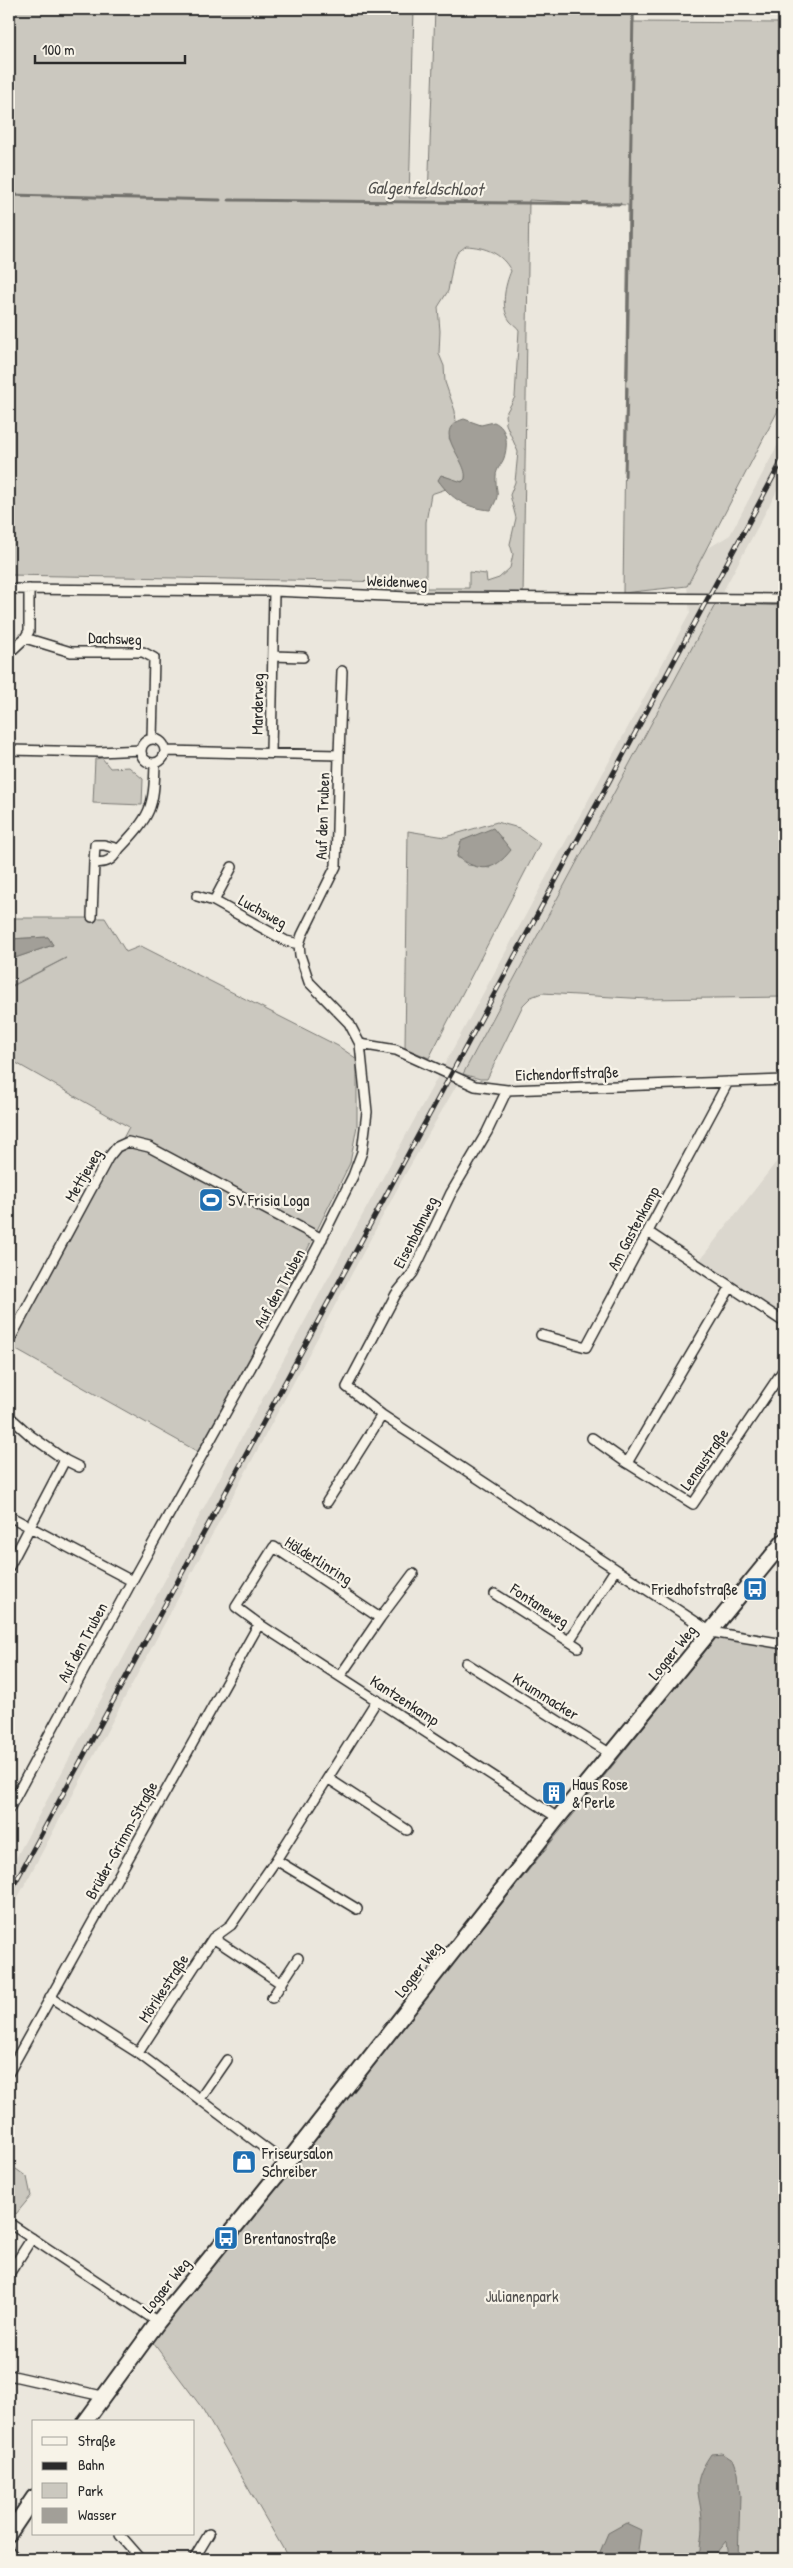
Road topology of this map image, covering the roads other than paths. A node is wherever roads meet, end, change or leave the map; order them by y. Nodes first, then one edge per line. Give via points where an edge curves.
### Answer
1 (9, 589) edge
2 (29, 589) junction
3 (274, 591) junction
4 (784, 598) edge
5 (17, 641) edge
6 (9, 653) edge
7 (273, 656) junction
8 (303, 657) dead end
9 (342, 671) dead end
10 (152, 739) junction
11 (9, 750) edge
12 (141, 750) junction
13 (166, 751) junction
14 (271, 753) junction
15 (339, 755) junction
16 (155, 764) junction
17 (120, 849) junction
18 (94, 862) junction
19 (232, 867) dead end
20 (197, 896) dead end
21 (214, 901) junction
22 (92, 917) dead end
23 (299, 944) junction
24 (360, 1044) junction
25 (784, 1080) edge
26 (728, 1082) junction
27 (507, 1090) junction
28 (648, 1232) junction
29 (322, 1239) junction
30 (730, 1288) junction
31 (784, 1322) edge
32 (542, 1335) dead end
33 (9, 1341) edge
34 (784, 1369) edge
35 (382, 1415) junction
36 (12, 1419) dead end
37 (592, 1438) dead end
38 (65, 1460) junction
39 (628, 1463) junction
40 (79, 1467) dead end
41 (327, 1502) dead end
42 (9, 1516) edge
43 (30, 1528) junction
44 (784, 1541) edge
45 (9, 1567) edge
46 (615, 1570) junction
47 (413, 1574) dead end
48 (132, 1581) junction
49 (495, 1594) dead end
50 (236, 1607) joint
51 (380, 1618) junction
52 (259, 1624) junction
53 (712, 1632) junction
54 (569, 1641) junction
55 (784, 1644) edge
56 (578, 1647) dead end
57 (466, 1663) dead end
58 (340, 1676) junction
59 (377, 1700) junction
60 (611, 1754) junction
61 (329, 1779) junction
62 (9, 1809) edge
63 (558, 1818) junction
64 (406, 1830) dead end
65 (276, 1860) junction
66 (356, 1909) dead end
67 (213, 1938) junction
68 (298, 1958) dead end
69 (282, 1984) junction
70 (50, 1997) junction
71 (272, 1998) dead end
72 (138, 2053) junction
73 (226, 2060) dead end
74 (9, 2072) edge
75 (200, 2099) junction
76 (286, 2164) junction
77 (9, 2223) edge
78 (32, 2238) junction
79 (9, 2274) edge
80 (158, 2322) junction
81 (9, 2375) edge
82 (102, 2396) junction
83 (86, 2420) edge
84 (32, 2500) edge
85 (9, 2534) edge
86 (209, 2534) dead end
87 (121, 2536) edge
88 (9, 2551) edge
89 (16, 2559) edge
90 (141, 2559) edge
91 (195, 2559) edge

1 - 2 street, Weidenweg
2 - 3 street, Weidenweg
2 - 5 street via 29,631
3 - 4 street, Weidenweg via 408,597
3 - 7 street, Marderweg
5 - 6 street
5 - 10 street, Dachsweg via 71,652 150,654 154,658
7 - 8 street, Marderweg
7 - 14 street, Marderweg
9 - 15 street, Auf den Truben
10 - 12 street via 144,742
10 - 13 street via 162,742
11 - 12 street
12 - 16 street via 145,760
13 - 14 street, Auf den Truben
13 - 16 street via 163,759
14 - 15 street, Auf den Truben
15 - 23 street, Auf den Truben via 336,866
16 - 17 street via 151,808
17 - 18 street via 104,863
17 - 18 street via 95,845
18 - 22 street
19 - 21 street, Luchsweg
20 - 21 street, Luchsweg
21 - 23 street, Luchsweg via 286,941
23 - 24 street, Auf den Truben via 309,982 349,1023
24 - 27 street, Eichendorffstraße via 396,1050 475,1086
24 - 29 street, Auf den Truben via 366,1093 365,1138 353,1176
25 - 26 street, Eichendorffstraße
26 - 27 street, Eichendorffstraße
26 - 28 street, Am Gastenkamp
27 - 35 street, Eisenbahnweg via 413,1273 396,1294 347,1387
28 - 30 street
28 - 32 street, Am Gastenkamp via 586,1347
29 - 33 street, Mettjeweg via 149,1147 128,1142 108,1158
29 - 48 street, Auf den Truben
30 - 31 street
30 - 39 street
34 - 39 street, Lenaustraße via 693,1504
35 - 41 street
35 - 46 street
36 - 38 street
37 - 39 street, Lenaustraße
38 - 40 street
38 - 43 street
42 - 43 street
43 - 45 street
43 - 48 street
44 - 53 street, Logaer Weg
46 - 53 street
46 - 54 street, Fontaneweg
47 - 51 street
48 - 62 street, Auf den Truben
49 - 54 street, Fontaneweg
50 - 51 street, Hölderlinring via 274,1547
50 - 52 street, Kantzenkamp
51 - 58 street
52 - 58 street, Kantzenkamp
52 - 70 street, Brüder-Grimm-Straße
53 - 55 street
53 - 60 street, Logaer Weg
54 - 56 street, Fontaneweg
57 - 60 street, Krummacker
58 - 59 street, Kantzenkamp
59 - 61 street, Mörikestraße
59 - 63 street, Kantzenkamp
60 - 63 street, Logaer Weg
61 - 64 street
61 - 65 street, Mörikestraße
63 - 76 street, Logaer Weg
65 - 66 street
65 - 67 street, Mörikestraße via 231,1925
67 - 69 street
67 - 72 street, Mörikestraße
68 - 69 street
69 - 71 street
70 - 72 street
70 - 74 street, Brüder-Grimm-Straße
72 - 75 street
73 - 75 street
75 - 76 street
76 - 80 street, Logaer Weg
77 - 78 street
78 - 79 street
78 - 80 street
80 - 82 street, Logaer Weg
81 - 82 street
82 - 83 street, Logaer Weg
84 - 85 street
86 - 91 street
87 - 90 street
88 - 89 street

